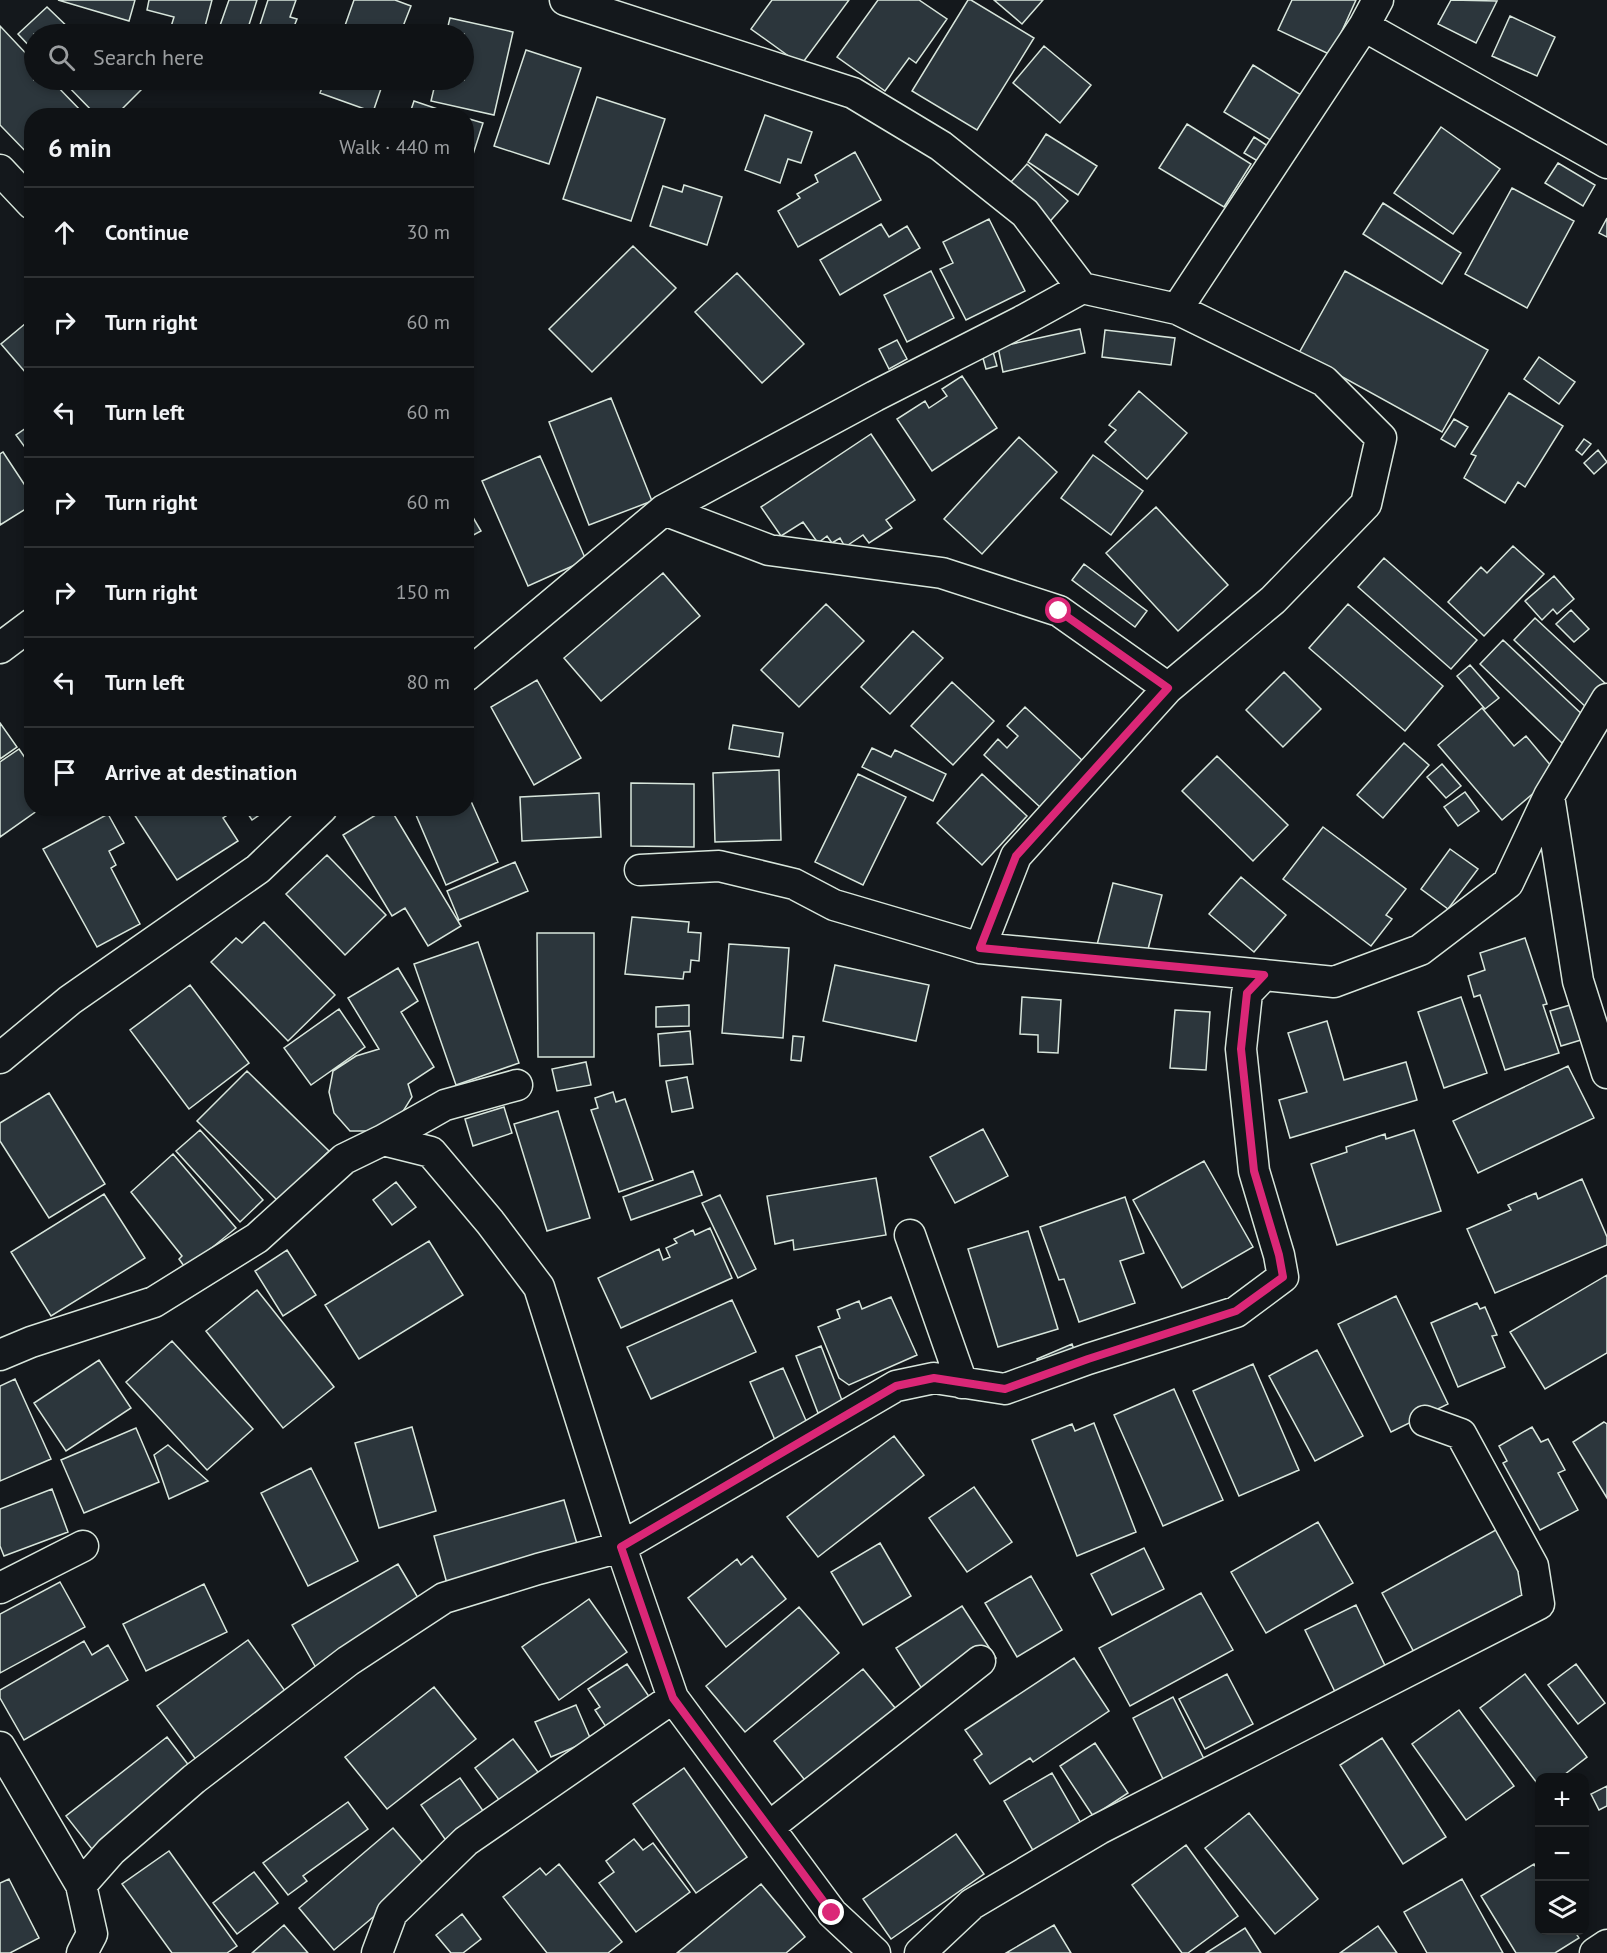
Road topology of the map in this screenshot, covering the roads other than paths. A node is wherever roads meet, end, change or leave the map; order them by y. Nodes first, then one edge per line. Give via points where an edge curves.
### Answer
1 (565, 0) edge
2 (1371, 13) edge
3 (1607, 163) edge
4 (0, 170) edge
5 (24, 196) edge
6 (1082, 288) junction
7 (1177, 309) junction
8 (664, 510) junction
9 (24, 630) edge
10 (0, 648) edge
11 (474, 669) edge
12 (1168, 688) junction
13 (1607, 699) edge
14 (1549, 796) junction
15 (314, 816) edge
16 (640, 870) dead end
17 (980, 948) junction
18 (1264, 975) junction
19 (0, 1058) edge
20 (1607, 1073) edge
21 (517, 1084) dead end
22 (383, 1140) junction
23 (910, 1235) dead end
24 (0, 1355) edge
25 (962, 1383) junction
26 (1425, 1421) dead end
27 (83, 1546) dead end
28 (621, 1547) junction
29 (0, 1588) edge
30 (980, 1661) dead end
31 (673, 1698) junction
32 (0, 1747) edge
33 (769, 1827) junction
34 (81, 1885) junction
35 (1607, 1945) edge
36 (82, 1953) edge
37 (377, 1953) edge
38 (875, 1953) edge
39 (920, 1953) edge
40 (1595, 1953) edge

1 - 6 street via 854,93 941,146 1025,213
2 - 3 street
2 - 7 street
4 - 5 street
6 - 7 street
6 - 8 street
7 - 12 street via 1324,381 1381,438 1366,504 1274,600
8 - 11 street
8 - 12 street via 769,550 942,573 1059,611
9 - 10 street
12 - 17 street via 1016,856
13 - 14 street
14 - 18 street via 1508,884 1420,950 1334,981
14 - 20 street via 1578,981
15 - 19 street via 258,869 70,1000
16 - 17 street via 719,866 794,884 834,905
17 - 18 street
18 - 25 street via 1247,993 1241,1049 1254,1171 1283,1277 1236,1311 1005,1389
21 - 22 street via 445,1105
22 - 24 street via 344,1159 257,1238 154,1302
22 - 28 street via 431,1152 539,1287
23 - 25 street
25 - 28 street via 934,1378 896,1386
26 - 39 street via 1461,1434 1533,1566 1539,1604 1099,1829 972,1904
27 - 29 street
28 - 31 street
28 - 34 street via 444,1598 348,1661 194,1779 111,1851
30 - 33 street
31 - 33 street
31 - 37 street via 466,1841 392,1914
32 - 34 street
33 - 38 street via 832,1913
34 - 36 street via 92,1934
35 - 40 street

